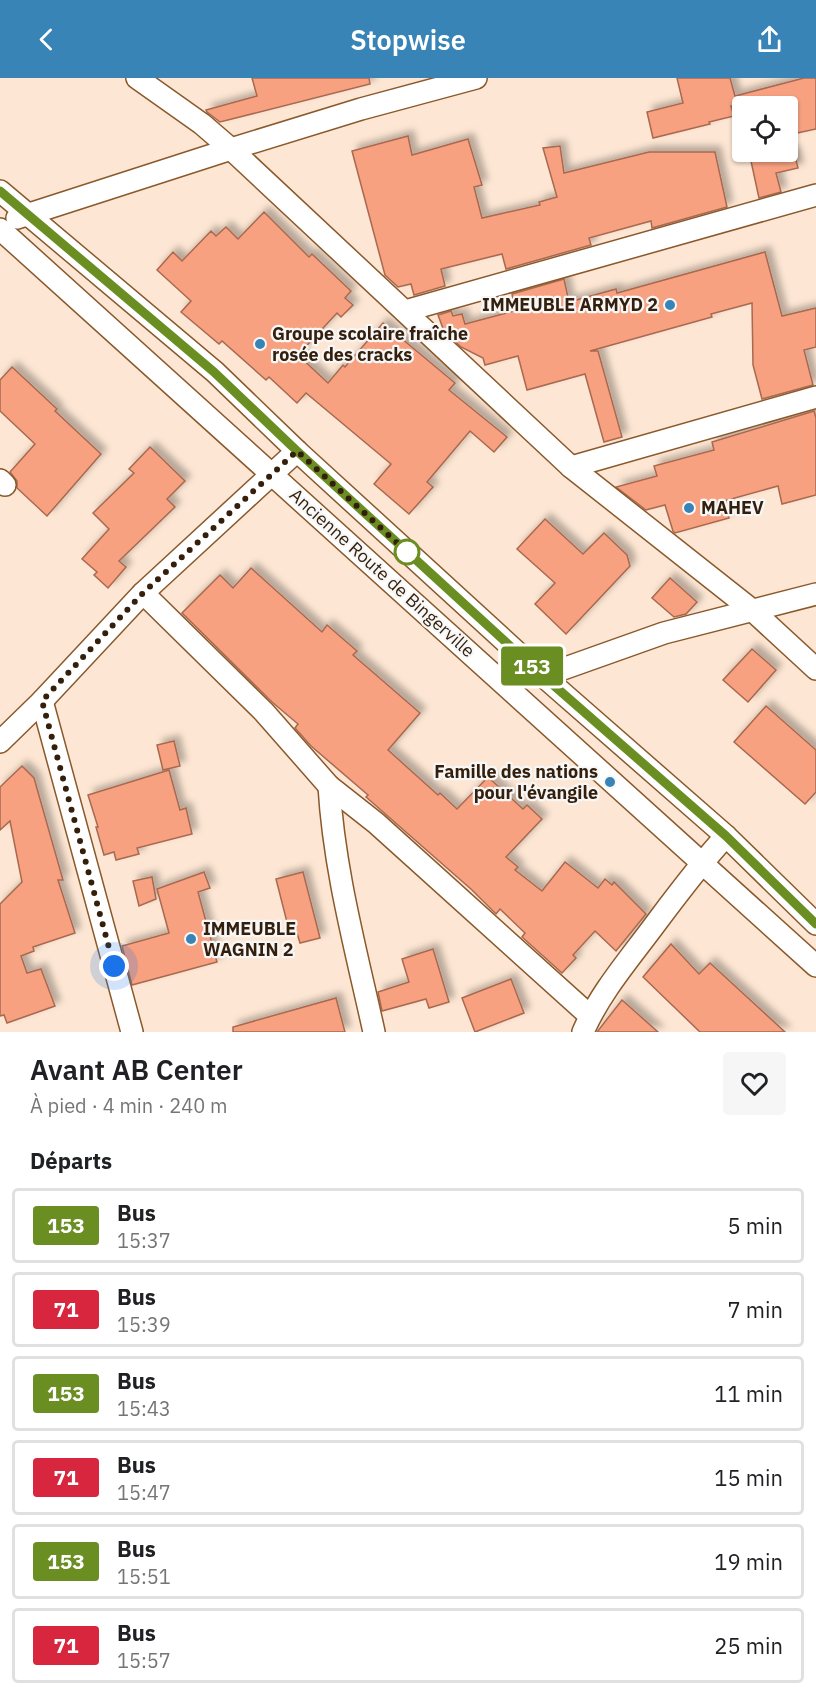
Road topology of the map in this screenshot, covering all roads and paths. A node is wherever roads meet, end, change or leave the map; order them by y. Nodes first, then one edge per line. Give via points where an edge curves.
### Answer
1 (137, 78) edge
2 (476, 78) edge
3 (231, 149) junction
4 (0, 191) edge
5 (816, 195) edge
6 (27, 215) junction
7 (0, 227) edge
8 (405, 311) junction
9 (816, 397) edge
10 (297, 451) junction
11 (571, 468) junction
12 (272, 473) junction
13 (143, 593) junction
14 (816, 594) edge
15 (752, 610) junction
16 (816, 669) edge
17 (543, 676) junction
18 (42, 701) junction
19 (0, 742) edge
20 (329, 786) junction
21 (726, 836) junction
22 (701, 864) junction
23 (816, 924) edge
24 (816, 966) edge
25 (586, 1024) edge
26 (132, 1032) edge
27 (374, 1032) edge

1 - 3 street
2 - 3 street
3 - 6 street
3 - 8 street
4 - 6 street, Ancienne Route de Bingerville
5 - 8 street
6 - 7 street
6 - 10 street, Ancienne Route de Bingerville via 214,372
7 - 12 street, Ancienne Route de Bingerville
8 - 11 street
9 - 11 street
10 - 12 street
10 - 17 street, Ancienne Route de Bingerville
11 - 15 street
12 - 13 street
12 - 22 street, Ancienne Route de Bingerville
13 - 18 street
13 - 20 street via 264,712
14 - 15 street
15 - 16 street
15 - 17 street via 664,633
17 - 21 street, Ancienne Route de Bingerville
18 - 19 street
18 - 26 street
20 - 25 street via 376,823
20 - 27 street via 342,893
21 - 22 street
21 - 23 street, Ancienne Route de Bingerville
22 - 24 street, Ancienne Route de Bingerville
22 - 25 street via 626,962

